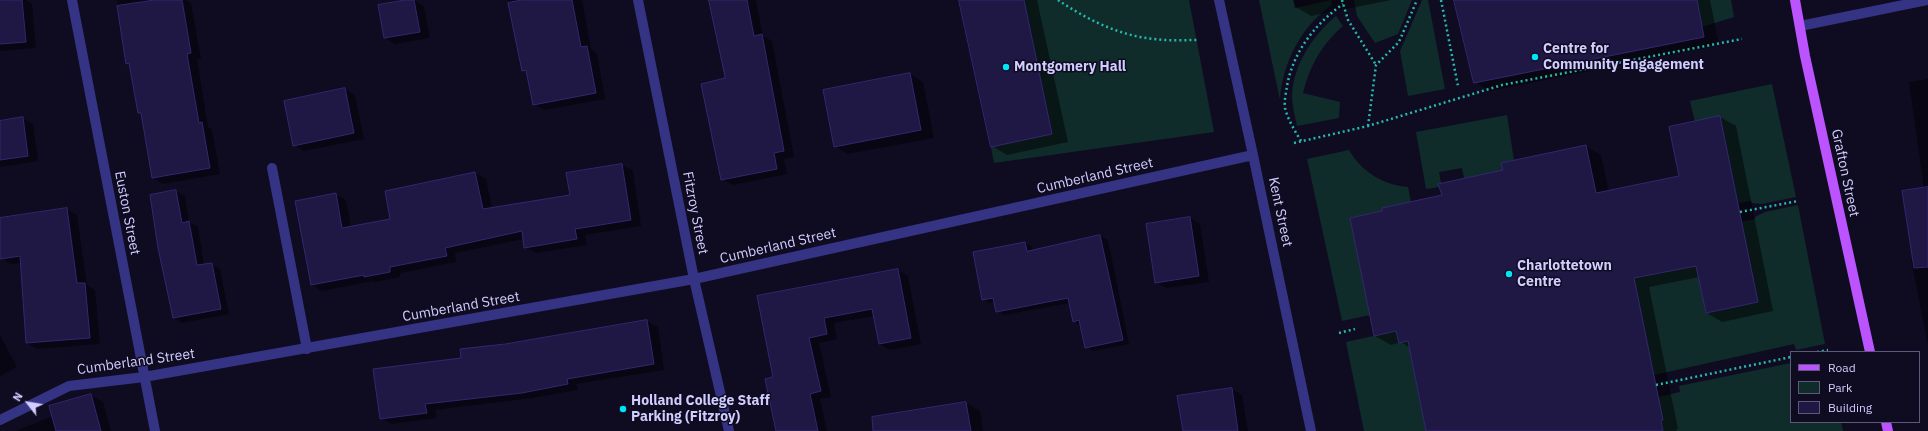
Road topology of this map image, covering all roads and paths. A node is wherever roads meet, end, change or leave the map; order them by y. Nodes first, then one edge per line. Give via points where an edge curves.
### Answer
1 (72, 0) edge
2 (638, 0) edge
3 (1058, 0) edge
4 (1218, 0) edge
5 (1417, 0) edge
6 (1441, 0) edge
7 (1795, 0) edge
8 (1928, 0) edge
9 (1342, 2) edge
10 (1800, 26) junction
11 (1742, 39) dead end
12 (1198, 40) dead end
13 (1376, 65) junction
14 (1458, 86) dead end
15 (1368, 126) junction
16 (1301, 142) junction
17 (1294, 143) dead end
18 (1253, 155) junction
19 (272, 168) dead end
20 (1798, 201) dead end
21 (1740, 212) dead end
22 (694, 279) junction
23 (1355, 329) dead end
24 (1339, 333) dead end
25 (306, 349) junction
26 (1828, 350) dead end
27 (1822, 351) edge
28 (1870, 351) edge
29 (1790, 357) edge
30 (144, 378) junction
31 (1656, 384) dead end
32 (0, 420) edge
33 (155, 431) edge
34 (729, 431) edge
35 (1311, 431) edge

1 - 30 street, Euston Street
2 - 22 street, Fitzroy Street
3 - 12 path via 1080,15 1121,32 1154,39
4 - 18 street, Kent Street
5 - 13 path via 1398,42
6 - 14 path
7 - 10 main road, Grafton Street
8 - 10 street
9 - 13 path via 1348,20
9 - 16 path via 1326,16 1311,35 1297,55 1290,74 1285,107 1291,125
10 - 28 main road, Grafton Street
11 - 15 path via 1502,85
13 - 15 path
15 - 16 path
16 - 17 path
18 - 22 street, Cumberland Street
18 - 35 street, Kent Street
19 - 25 street
20 - 21 path
22 - 25 street, Cumberland Street
22 - 34 street, Fitzroy Street
23 - 24 path
25 - 30 street, Cumberland Street
26 - 27 path
29 - 31 path
30 - 32 street, Cumberland Street via 69,386
30 - 33 street, Euston Street

